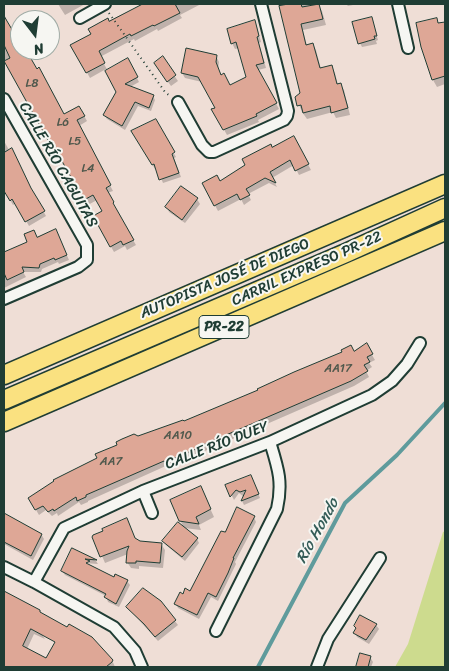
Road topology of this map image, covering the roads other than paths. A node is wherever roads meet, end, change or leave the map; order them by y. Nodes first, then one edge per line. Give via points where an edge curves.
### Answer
1 (103, 4) edge
2 (260, 4) edge
3 (398, 4) edge
4 (80, 18) dead end
5 (408, 48) dead end
6 (4, 99) edge
7 (178, 102) road end
8 (445, 184) edge
9 (445, 208) edge
10 (445, 231) edge
11 (4, 298) edge
12 (420, 343) dead end
13 (4, 374) edge
14 (4, 400) edge
15 (4, 422) edge
16 (270, 442) junction
17 (143, 491) junction
18 (152, 513) dead end
19 (380, 558) dead end
20 (4, 568) edge
21 (34, 582) junction
22 (216, 632) dead end
23 (142, 667) edge
24 (316, 667) edge

1 - 4 street
2 - 7 street via 288,111 284,120 209,152
3 - 5 street
6 - 11 street, CALLE RÍO CAGUITAS via 87,245 87,260 78,267
8 - 13 highway, AUTOPISTA JOSÉ DE DIEGO
9 - 14 highway, CARRIL EXPRESO PR-22
10 - 15 highway, PR-22
12 - 16 street, CALLE RÍO DUEY via 392,381 372,395
16 - 17 street, CALLE RÍO DUEY
16 - 22 street via 280,473 277,509
17 - 18 street
17 - 21 street, CALLE RÍO DUEY via 64,528
19 - 24 street via 328,639
20 - 21 street
21 - 23 street via 114,628 135,652

